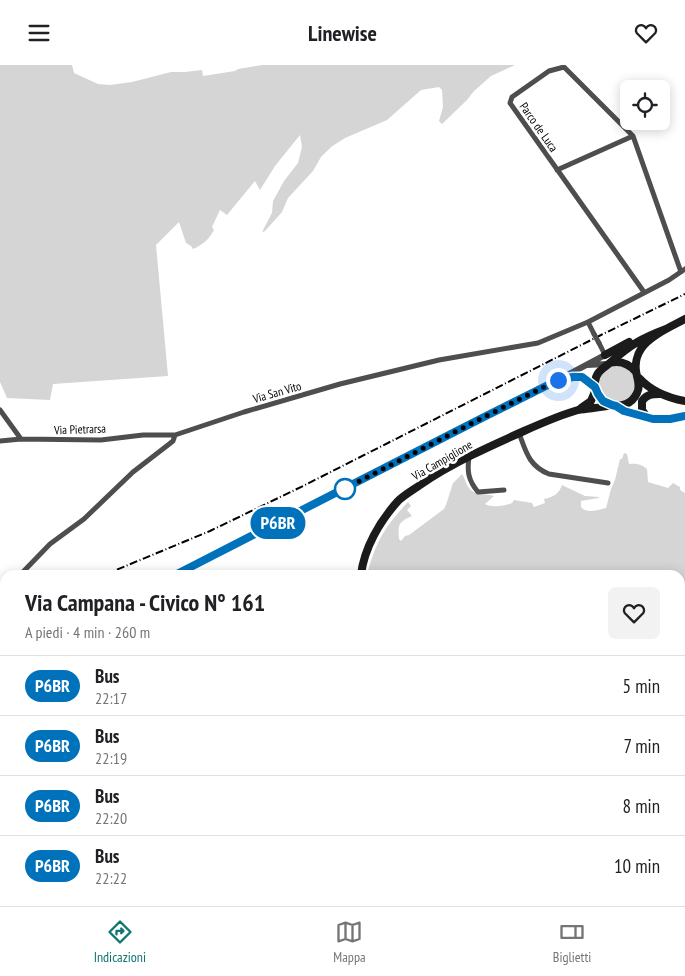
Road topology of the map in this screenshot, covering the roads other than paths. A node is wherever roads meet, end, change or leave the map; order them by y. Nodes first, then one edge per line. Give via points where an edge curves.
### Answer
1 (633, 137) junction
2 (557, 170) junction
3 (683, 271) edge
4 (644, 292) junction
5 (685, 319) edge
6 (588, 322) junction
7 (666, 329) junction
8 (645, 337) junction
9 (605, 355) junction
10 (608, 364) junction
11 (583, 366) junction
12 (637, 375) junction
13 (558, 380) junction
14 (596, 388) junction
15 (662, 394) junction
16 (675, 399) junction
17 (685, 401) edge
18 (614, 406) junction
19 (0, 410) edge
20 (578, 410) junction
21 (685, 416) edge
22 (647, 417) junction
23 (676, 418) junction
24 (520, 433) junction
25 (175, 435) junction
26 (21, 439) junction
27 (0, 441) edge
28 (469, 457) junction
29 (608, 483) dead end
30 (504, 490) dead end
31 (25, 570) edge
32 (185, 570) edge
33 (362, 570) edge

1 - 2 street
1 - 2 street, Parco de Luca via 564,67 549,71 512,97 510,103
1 - 3 street, Parco de Luca
2 - 4 street, Parco de Luca
3 - 4 street, Via San Vito
4 - 6 street, Via San Vito
5 - 7 main road
6 - 9 street, bridge
6 - 25 street, Via San Vito via 538,343 439,360 340,384
7 - 8 main road
7 - 12 main road via 641,348
8 - 9 main road
8 - 10 main road
9 - 11 street
10 - 11 street
10 - 12 main road via 624,363
10 - 14 main road via 597,376
11 - 13 street
12 - 15 main road via 643,383
12 - 18 main road via 639,388 634,398 626,404
13 - 14 street via 582,377
13 - 32 street
14 - 18 main road via 603,401
14 - 20 main road, Via Campiglione via 591,401
15 - 16 main road
15 - 22 main road via 645,398 642,405
16 - 17 main road
16 - 23 main road via 681,409
18 - 20 main road, Via Campiglione
18 - 22 main road
19 - 26 street
20 - 24 main road, Via Campiglione
21 - 23 main road
22 - 23 main road
24 - 28 main road, Via Campiglione
24 - 29 street via 529,457 543,472
25 - 26 street, Via Pietrarsa via 101,440
25 - 31 street, Via San Vito via 173,441 133,472
26 - 27 street, Via Pietrarsa
28 - 30 street via 467,471 478,492
28 - 33 main road, Via Campiglione via 399,500 380,524

